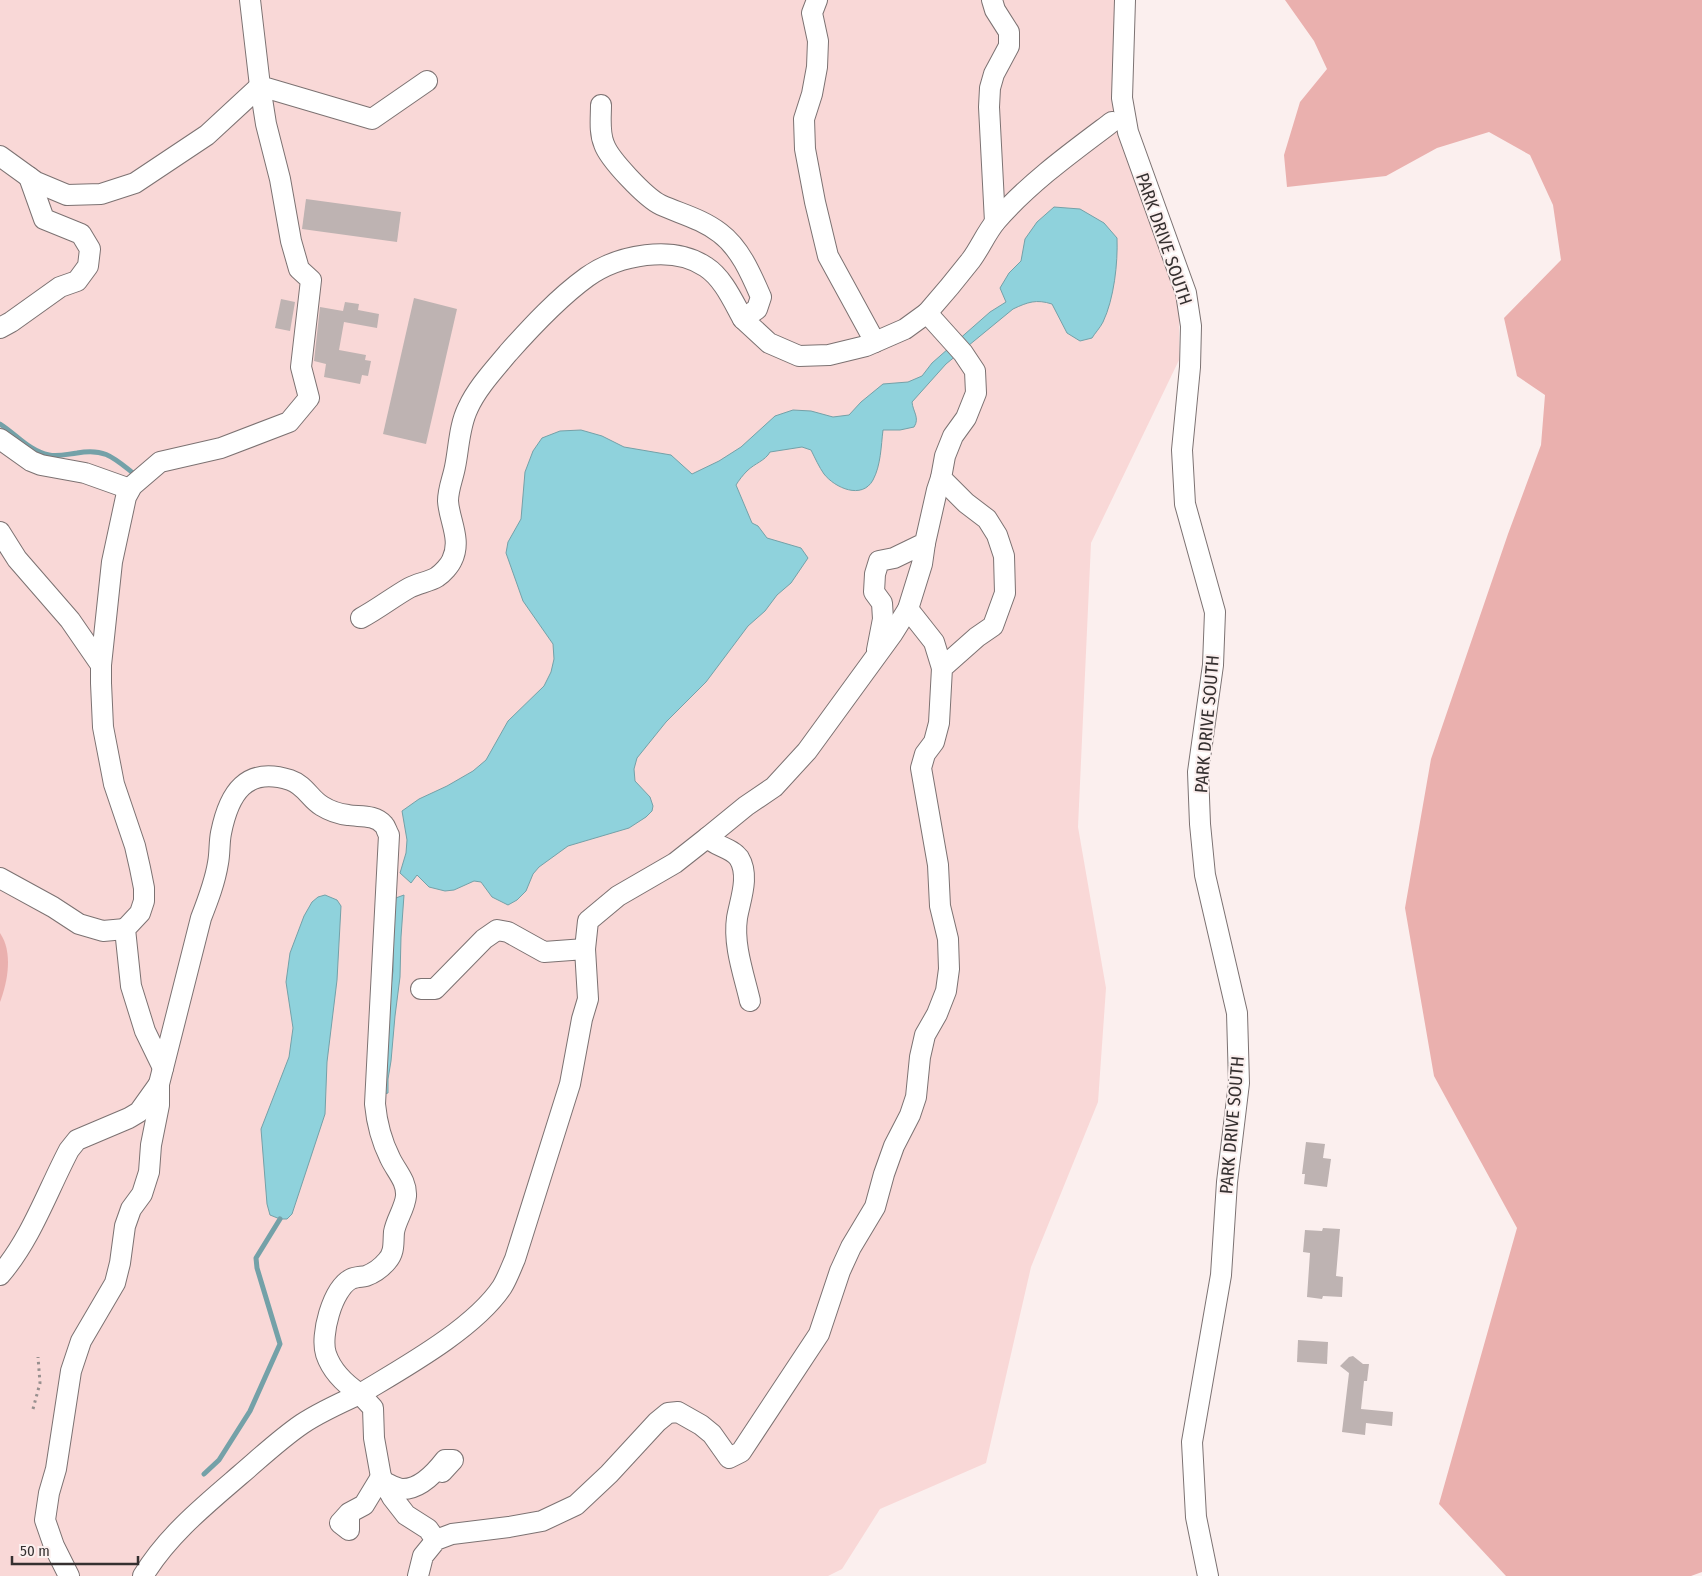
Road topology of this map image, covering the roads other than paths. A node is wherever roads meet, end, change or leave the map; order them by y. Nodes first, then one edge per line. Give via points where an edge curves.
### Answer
1 (250, 0) edge
2 (816, 0) edge
3 (992, 0) edge
4 (1125, 0) edge
5 (427, 81) dead end
6 (260, 86) junction
7 (601, 105) dead end
8 (1112, 122) dead end
9 (0, 156) edge
10 (28, 177) junction
11 (995, 222) junction
12 (927, 313) junction
13 (743, 319) junction
14 (0, 328) edge
15 (876, 342) junction
16 (0, 438) edge
17 (941, 478) junction
18 (130, 489) junction
19 (0, 532) edge
20 (926, 543) junction
21 (908, 609) junction
22 (361, 618) dead end
23 (876, 657) junction
24 (101, 665) junction
25 (942, 668) junction
26 (708, 836) junction
27 (0, 878) edge
28 (124, 929) junction
29 (586, 949) junction
30 (420, 989) dead end
31 (750, 1001) dead end
32 (161, 1076) junction
33 (0, 1275) edge
34 (360, 1394) junction
35 (442, 1472) dead end
36 (383, 1480) junction
37 (349, 1513) dead end
38 (436, 1540) junction
39 (69, 1576) edge
40 (143, 1576) edge
41 (418, 1576) edge
42 (1208, 1576) edge

1 - 6 street
2 - 15 street via 812,13 818,41 818,68 804,120 804,149 828,256
3 - 11 street via 1009,32 1009,46 990,88
4 - 42 street, PARK DRIVE SOUTH via 1122,98 1128,132 1186,293 1191,326 1182,450 1185,504 1215,612 1213,665 1198,772 1200,824 1205,875 1237,1013 1239,1083 1227,1182 1221,1275 1192,1442 1196,1517
5 - 6 street via 372,119
6 - 10 street via 207,135 135,183 101,194 67,195
6 - 18 street via 291,242 300,269 311,280 301,367 309,398 289,422 221,448 160,462
7 - 13 street via 602,136 606,149 636,184 652,200 707,224 738,252 761,297 757,309
8 - 11 street via 1048,172
9 - 10 street
10 - 14 street via 44,219 81,234 90,249 88,266 77,281 60,287
11 - 12 street via 972,258
12 - 15 street via 905,329
12 - 17 street via 974,371 976,393 966,418 952,436
13 - 15 street via 769,343 799,356 829,355
13 - 22 street via 731,296 707,268 690,259 667,254 638,257 610,265 563,296 525,334 467,410 449,487 448,501 456,541 452,561 439,576 408,589
16 - 18 street via 41,465 85,473
17 - 20 street
17 - 25 street via 987,519 997,535 1004,556 1005,593 993,626
18 - 24 street via 112,562
19 - 24 street via 17,559 70,620
20 - 21 street
20 - 23 street via 894,558 879,561 874,592 882,603 883,619
21 - 23 street
21 - 25 street via 934,642
23 - 26 street via 807,751 774,787
24 - 28 street via 101,706 114,784 135,846 144,888 140,913
25 - 38 street via 939,723 921,768 938,865 940,906 948,939 946,992 925,1035 916,1097 910,1115 894,1146 875,1206 840,1271 819,1334 741,1452 729,1458 712,1434 701,1425 678,1412 668,1413 576,1505 542,1521 452,1534
26 - 29 street via 675,863 618,896 588,921
26 - 31 street via 711,842 728,848 739,858 744,876 737,920 738,946
27 - 28 street via 80,924 103,931
28 - 32 street via 130,986
29 - 30 street via 544,952 508,932 497,930 434,989
29 - 34 street via 588,999 570,1084 515,1259 502,1286 481,1313
32 - 33 street via 139,1112 77,1140 69,1150 30,1231
32 - 34 street via 201,918 219,862 221,833 228,808 240,787 254,777 290,780 330,811 373,818 383,824 389,835 376,1061 376,1124 406,1188 406,1198 389,1259 378,1270 351,1279 339,1290 325,1330 325,1354 336,1374
32 - 39 street via 148,1172 142,1194 131,1209 125,1226 115,1283 81,1341 71,1371 45,1520
34 - 36 street via 373,1408 374,1438
34 - 40 street via 301,1425 258,1460 164,1546
35 - 36 street via 454,1460 445,1460 422,1483 403,1489
36 - 37 street via 364,1505
36 - 38 street via 406,1515 428,1529
38 - 41 street via 423,1556

